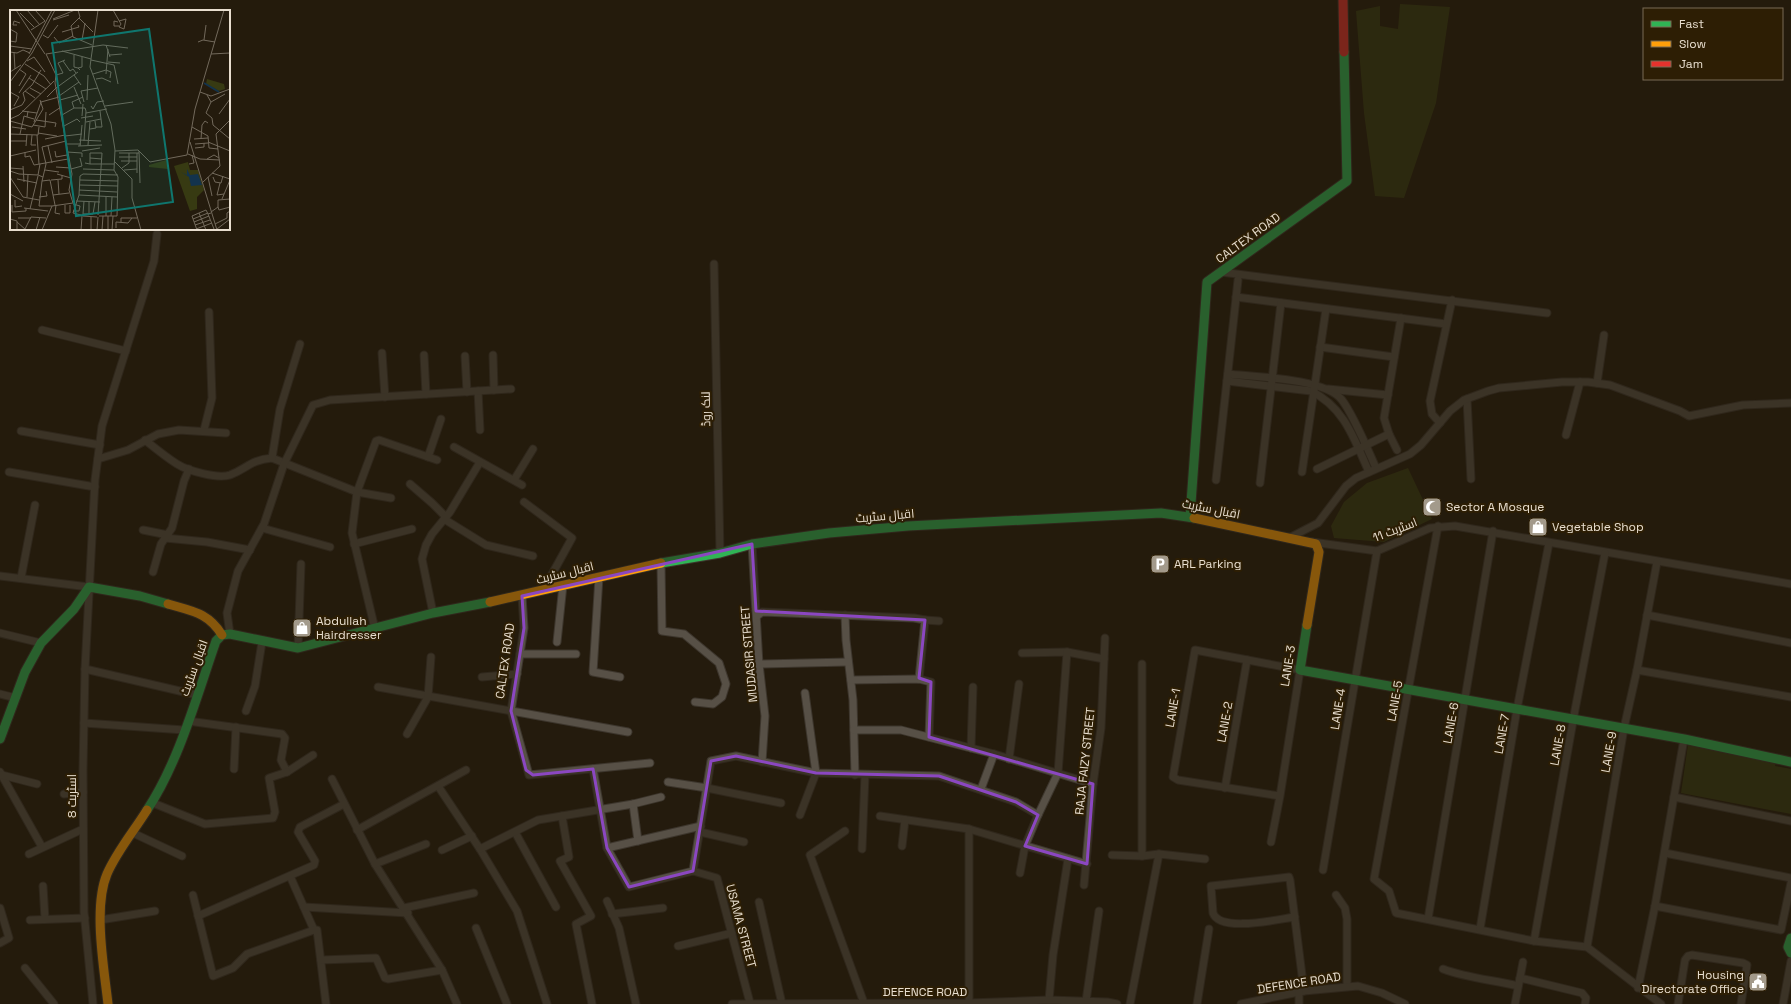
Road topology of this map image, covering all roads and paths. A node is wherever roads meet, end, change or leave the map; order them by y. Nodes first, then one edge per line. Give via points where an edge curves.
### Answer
1 (1343, 0) edge
2 (157, 234) dead end
3 (714, 264) dead end
4 (1221, 272) junction
5 (1238, 280) dead end
6 (1236, 297) junction
7 (1452, 300) junction
8 (1281, 303) junction
9 (1326, 309) junction
10 (209, 312) dead end
11 (1547, 313) dead end
12 (1401, 318) junction
13 (1446, 324) junction
14 (42, 330) dead end
15 (1604, 334) dead end
16 (300, 344) dead end
17 (1320, 347) junction
18 (126, 351) junction
19 (382, 353) dead end
20 (424, 355) dead end
21 (492, 355) dead end
22 (465, 356) dead end
23 (1394, 357) junction
24 (1227, 377) junction
25 (1580, 382) junction
26 (1273, 383) junction
27 (1596, 383) junction
28 (1315, 384) junction
29 (512, 389) dead end
30 (1326, 389) junction
31 (494, 390) junction
32 (478, 391) junction
33 (467, 392) junction
34 (1313, 392) junction
35 (426, 394) junction
36 (1388, 395) junction
37 (385, 397) junction
38 (1467, 399) junction
39 (1791, 403) edge
40 (441, 419) dead end
41 (1440, 423) junction
42 (204, 430) junction
43 (480, 430) dead end
44 (21, 431) dead end
45 (226, 433) dead end
46 (1389, 434) junction
47 (1566, 435) dead end
48 (145, 440) junction
49 (100, 445) junction
50 (1365, 445) junction
51 (454, 447) dead end
52 (533, 449) dead end
53 (1358, 449) junction
54 (1397, 450) dead end
55 (428, 457) junction
56 (272, 458) junction
57 (98, 459) junction
58 (437, 460) dead end
59 (480, 462) junction
60 (284, 464) junction
61 (1376, 468) junction
62 (189, 469) junction
63 (1317, 469) dead end
64 (9, 472) dead end
65 (1302, 472) dead end
66 (1369, 472) junction
67 (514, 480) junction
68 (1216, 480) dead end
69 (1471, 480) dead end
70 (1260, 483) dead end
71 (410, 484) dead end
72 (522, 485) dead end
73 (95, 487) junction
74 (357, 492) junction
75 (390, 498) dead end
76 (524, 502) dead end
77 (35, 505) dead end
78 (1190, 517) junction
79 (445, 518) junction
80 (1438, 526) junction
81 (262, 528) junction
82 (412, 529) dead end
83 (143, 530) dead end
84 (1493, 531) junction
85 (167, 536) junction
86 (1291, 537) junction
87 (1312, 542) junction
88 (1549, 543) junction
89 (354, 544) junction
90 (752, 544) junction
91 (330, 547) dead end
92 (250, 550) junction
93 (1377, 551) junction
94 (720, 552) junction
95 (1605, 553) junction
96 (533, 556) dead end
97 (1657, 562) junction
98 (661, 563) junction
99 (301, 564) dead end
100 (153, 572) dead end
101 (0, 576) edge
102 (599, 577) junction
103 (21, 578) junction
104 (1791, 584) edge
105 (563, 585) junction
106 (89, 587) junction
107 (552, 588) junction
108 (522, 596) junction
109 (432, 613) junction
110 (845, 615) junction
111 (1647, 615) junction
112 (757, 616) junction
113 (925, 620) junction
114 (939, 621) dead end
115 (375, 629) junction
116 (0, 633) edge
117 (226, 635) junction
118 (1104, 638) dead end
119 (262, 642) junction
120 (557, 642) dead end
121 (41, 643) junction
122 (1791, 643) edge
123 (298, 648) junction
124 (1067, 652) junction
125 (1022, 653) dead end
126 (520, 654) junction
127 (576, 654) dead end
128 (431, 656) dead end
129 (1104, 659) junction
130 (1247, 660) junction
131 (848, 662) junction
132 (759, 664) junction
133 (1142, 664) dead end
134 (85, 670) junction
135 (1300, 670) junction
136 (1637, 670) junction
137 (517, 674) junction
138 (620, 676) dead end
139 (482, 677) dead end
140 (919, 679) junction
141 (1354, 679) junction
142 (851, 680) junction
143 (1019, 684) dead end
144 (378, 687) dead end
145 (973, 687) dead end
146 (1409, 689) junction
147 (805, 693) dead end
148 (0, 694) edge
149 (197, 695) junction
150 (428, 696) junction
151 (1791, 697) edge
152 (16, 698) junction
153 (1466, 700) junction
154 (695, 702) dead end
155 (1517, 709) junction
156 (246, 711) dead end
157 (511, 711) junction
158 (1574, 719) junction
159 (188, 721) junction
160 (84, 723) junction
161 (236, 727) junction
162 (1624, 728) junction
163 (184, 730) junction
164 (854, 730) junction
165 (628, 732) dead end
166 (407, 734) dead end
167 (929, 737) junction
168 (0, 739) edge
169 (1684, 739) junction
170 (971, 748) junction
171 (994, 754) junction
172 (313, 755) dead end
173 (1009, 759) junction
174 (762, 762) junction
175 (1791, 762) edge
176 (650, 763) dead end
177 (234, 769) dead end
178 (593, 769) junction
179 (466, 770) dead end
180 (287, 772) junction
181 (816, 773) junction
182 (1058, 773) junction
183 (1, 774) edge
184 (855, 775) junction
185 (865, 775) junction
186 (332, 779) dead end
187 (668, 782) dead end
188 (37, 784) dead end
189 (1093, 784) junction
190 (438, 786) junction
191 (707, 788) junction
192 (1225, 788) junction
193 (981, 789) junction
194 (83, 792) junction
195 (64, 794) dead end
196 (1280, 796) junction
197 (661, 797) dead end
198 (1674, 797) junction
199 (152, 803) junction
200 (781, 803) dead end
201 (344, 804) junction
202 (633, 804) junction
203 (601, 810) junction
204 (800, 815) dead end
205 (1038, 815) junction
206 (562, 816) junction
207 (880, 816) dead end
208 (905, 820) junction
209 (1791, 821) edge
210 (83, 829) junction
211 (700, 829) junction
212 (969, 829) junction
213 (357, 830) junction
214 (845, 831) dead end
215 (515, 832) junction
216 (133, 833) junction
217 (472, 836) junction
218 (638, 841) junction
219 (744, 842) dead end
220 (1271, 842) dead end
221 (426, 844) dead end
222 (902, 846) dead end
223 (1026, 846) junction
224 (42, 847) junction
225 (607, 848) junction
226 (480, 849) junction
227 (862, 849) dead end
228 (442, 850) dead end
229 (1665, 853) junction
230 (29, 854) dead end
231 (1159, 854) junction
232 (1112, 855) dead end
233 (182, 856) dead end
234 (1142, 856) junction
235 (1068, 859) junction
236 (1205, 859) dead end
237 (375, 864) junction
238 (1087, 864) junction
239 (1323, 870) dead end
240 (693, 871) junction
241 (1020, 873) dead end
242 (290, 876) junction
243 (1791, 878) edge
244 (1791, 883) edge
245 (1084, 885) dead end
246 (43, 886) dead end
247 (474, 893) dead end
248 (193, 895) dead end
249 (1336, 895) dead end
250 (607, 901) dead end
251 (759, 902) dead end
252 (1655, 906) junction
253 (556, 907) dead end
254 (0, 908) edge
255 (304, 908) junction
256 (663, 908) dead end
257 (154, 911) dead end
258 (406, 911) junction
259 (1099, 911) dead end
260 (612, 914) junction
261 (198, 916) junction
262 (1295, 917) junction
263 (85, 918) junction
264 (45, 919) junction
265 (1428, 919) junction
266 (30, 920) dead end
267 (100, 920) junction
268 (476, 928) dead end
269 (1209, 929) dead end
270 (1480, 929) junction
271 (314, 930) junction
272 (732, 933) junction
273 (1791, 935) edge
274 (1791, 938) edge
275 (1534, 941) junction
276 (0, 943) edge
277 (678, 946) dead end
278 (1587, 948) junction
279 (1791, 953) edge
280 (321, 960) junction
281 (1791, 961) edge
282 (1523, 962) dead end
283 (25, 968) dead end
284 (1443, 969) dead end
285 (442, 970) junction
286 (1519, 982) junction
287 (1347, 986) junction
288 (1638, 988) junction
289 (1302, 992) junction
290 (1049, 1000) junction
291 (1086, 1001) junction
292 (1273, 1001) edge
293 (969, 1002) junction
294 (1014, 1002) edge
295 (750, 1003) junction
296 (845, 1003) edge
297 (864, 1003) junction
298 (959, 1003) edge
299 (1401, 1003) edge
300 (54, 1004) edge
301 (93, 1004) edge
302 (108, 1004) edge
303 (326, 1004) edge
304 (457, 1004) edge
305 (507, 1004) edge
306 (547, 1004) edge
307 (592, 1004) edge
308 (636, 1004) edge
309 (732, 1004) edge
310 (782, 1004) edge
311 (1117, 1004) edge
312 (1130, 1004) edge
313 (1197, 1004) edge
314 (1241, 1004) edge
315 (1299, 1004) edge
316 (1515, 1004) edge
317 (1585, 1004) edge
318 (1661, 1004) edge
319 (1678, 1004) edge
320 (1741, 1004) edge
321 (1783, 1004) edge

1 - 4 street, CALTEX ROAD via 1347,182
2 - 18 street, اسٹریٹ 8 via 154,261
3 - 94 street, لنک روڈ
4 - 7 street
4 - 78 street, CALTEX ROAD via 1207,282
5 - 6 street
6 - 8 street
6 - 24 street
7 - 11 street
7 - 13 street
8 - 9 street
8 - 26 street
9 - 12 street
9 - 17 street
10 - 42 street via 212,398
12 - 13 street
12 - 23 street
13 - 41 street via 1430,401 1432,414
14 - 18 street
15 - 27 street
16 - 56 street via 280,409
17 - 23 street
17 - 28 street
18 - 49 street, اسٹریٹ 8 via 102,426
19 - 37 street
20 - 35 street
21 - 31 street
22 - 33 street
23 - 36 street
24 - 26 street
24 - 68 street
25 - 27 street
25 - 38 street via 1499,388
25 - 47 street
26 - 28 street
26 - 34 street
26 - 70 street
27 - 39 street via 1610,385 1689,416 1743,405
28 - 30 street
28 - 34 street
29 - 31 street
30 - 36 street
30 - 50 street via 1341,399
31 - 32 street
32 - 33 street
32 - 43 street
33 - 35 street
34 - 53 street via 1323,397 1342,416
34 - 65 street
35 - 37 street
36 - 46 street via 1384,418
37 - 60 street via 330,400 313,405
38 - 41 street via 1450,411
38 - 69 street
40 - 55 street
41 - 61 street via 1416,450
42 - 45 street
42 - 48 street via 179,430 158,434
44 - 49 street
46 - 50 street
46 - 54 street
48 - 57 street via 128,450
48 - 62 street via 178,465
49 - 57 street, اسٹریٹ 8
50 - 53 street
50 - 61 street
51 - 59 street
52 - 67 street
53 - 63 street
53 - 66 street
55 - 58 street
55 - 74 street via 376,441
56 - 60 street
56 - 62 street via 259,459 226,476 218,477
57 - 73 street, اسٹریٹ 8
59 - 67 street
59 - 79 street
60 - 74 street
60 - 81 street
61 - 66 street
62 - 85 street via 172,528
64 - 73 street
66 - 86 street via 1346,486 1318,523
67 - 72 street
71 - 79 street
73 - 106 street, اسٹریٹ 8
74 - 75 street
74 - 89 street via 352,533
76 - 107 street via 572,538 551,576
77 - 103 street
78 - 86 street, اقبال سٹریٹ
78 - 90 street, اقبال سٹریٹ via 1152,513 916,525
79 - 96 street via 486,545
79 - 109 street via 432,534 422,558
80 - 84 street
80 - 93 street, اسٹریٹ 11
80 - 146 street, LANE-5
81 - 91 street
81 - 92 street
82 - 89 street
83 - 85 street
84 - 88 street
84 - 153 street, LANE-6
85 - 92 street
85 - 100 street via 161,544
86 - 87 street, اقبال سٹریٹ
87 - 93 street, اسٹریٹ 11
87 - 135 street, LANE-3 via 1318,547 1319,556
88 - 95 street
88 - 155 street, LANE-7
89 - 115 street
90 - 94 street, اقبال سٹریٹ
90 - 112 street, MUDASIR STREET
92 - 117 street via 238,571 231,592
93 - 141 street, LANE-4
94 - 98 street, اقبال سٹریٹ
95 - 97 street
95 - 158 street, LANE-8
97 - 104 street
97 - 111 street, LANE-9
98 - 102 street, اقبال سٹریٹ
98 - 154 street via 662,631 684,634 719,663 726,684 722,697 713,704
99 - 123 street
101 - 103 street
102 - 105 street, اقبال سٹریٹ
102 - 138 street via 593,672
103 - 106 street
105 - 107 street, اقبال سٹریٹ
105 - 120 street
106 - 117 street via 117,590 201,614 215,623
106 - 121 street via 74,608
106 - 134 street, اسٹریٹ 8
107 - 108 street, اقبال سٹریٹ
108 - 109 street, اقبال سٹریٹ
108 - 126 street, CALTEX ROAD via 524,628
109 - 115 street, اقبال سٹریٹ
110 - 112 street via 762,612
110 - 113 street
110 - 131 street
111 - 122 street
111 - 136 street, LANE-9
112 - 132 street, MUDASIR STREET
113 - 114 street
113 - 140 street
115 - 123 street, اقبال سٹریٹ
116 - 121 street
117 - 119 street, اقبال سٹریٹ
117 - 149 street, اقبال سٹریٹ via 216,641
118 - 129 street, RAJA FAIZY STREET
119 - 123 street, اقبال سٹریٹ
119 - 156 street via 255,686
121 - 152 street via 25,672
124 - 125 street
124 - 129 street
124 - 182 street
126 - 127 street
126 - 137 street, CALTEX ROAD
128 - 150 street
129 - 189 street, RAJA FAIZY STREET via 1101,728
130 - 135 street
130 - 192 street, LANE-2
130 - 192 street, LANE-1 via 1195,650 1174,770 1173,777 1178,780
131 - 132 street
131 - 142 street
132 - 174 street, MUDASIR STREET via 765,716
133 - 234 street
134 - 149 street
134 - 160 street, اسٹریٹ 8
135 - 141 street
135 - 196 street, LANE-3
136 - 151 street
136 - 162 street, LANE-9
137 - 139 street
137 - 157 street, CALTEX ROAD
140 - 142 street
140 - 167 street via 931,682
141 - 146 street
141 - 239 street, LANE-4
142 - 164 street
143 - 173 street
144 - 150 street
145 - 170 street
146 - 153 street
146 - 265 street, LANE-5 via 1374,879 1389,891 1396,914
147 - 181 street
148 - 152 street
149 - 159 street, اقبال سٹریٹ
150 - 157 street
150 - 166 street
152 - 168 street
153 - 155 street
153 - 265 street, LANE-6
155 - 158 street
155 - 270 street, LANE-7
157 - 165 street
157 - 178 street, CALTEX ROAD via 529,775
158 - 162 street
158 - 275 street, LANE-8
159 - 161 street
159 - 163 street, اقبال سٹریٹ
160 - 163 street
160 - 194 street, اسٹریٹ 8
161 - 177 street
161 - 180 street via 282,734 285,738 281,760
162 - 169 street
162 - 278 street, LANE-9
163 - 199 street, اقبال سٹریٹ via 161,789
164 - 167 street via 901,730
164 - 184 street
167 - 170 street
169 - 175 street
169 - 198 street
170 - 171 street
171 - 173 street
171 - 193 street
172 - 180 street
173 - 182 street
174 - 181 street
174 - 191 street via 736,756 711,761
176 - 178 street
178 - 203 street
179 - 190 street
180 - 199 street via 269,778 275,812 273,818 205,824
181 - 184 street
181 - 204 street
182 - 189 street
182 - 205 street
183 - 188 street
183 - 224 street
184 - 185 street
185 - 193 street via 939,776
185 - 227 street
186 - 201 street
187 - 191 street
189 - 238 street, RAJA FAIZY STREET
190 - 213 street
190 - 217 street
191 - 200 street
191 - 211 street
192 - 196 street
193 - 205 street via 1016,802
194 - 195 street
194 - 210 street, اسٹریٹ 8
196 - 220 street, LANE-3
197 - 202 street
198 - 209 street
198 - 229 street
199 - 216 street, اقبال سٹریٹ
201 - 213 street
201 - 242 street via 300,827 298,832 315,863
202 - 203 street
202 - 218 street
203 - 206 street
203 - 225 street
205 - 223 street
206 - 215 street via 538,820
206 - 307 street via 569,857 560,861 591,916 576,924
207 - 208 street
208 - 212 street
208 - 222 street
210 - 224 street
210 - 263 street, اسٹریٹ 8
211 - 218 street
211 - 219 street
211 - 240 street
212 - 223 street
212 - 293 street
213 - 237 street
214 - 297 street via 810,855
215 - 226 street
215 - 253 street
216 - 233 street
216 - 267 street, اقبال سٹریٹ via 106,876
217 - 226 street
217 - 228 street
218 - 225 street
221 - 237 street
223 - 235 street
223 - 241 street
224 - 230 street
225 - 240 street via 629,887
226 - 306 street via 518,911
229 - 243 street
229 - 252 street
231 - 234 street
231 - 236 street
231 - 312 street
232 - 234 street
235 - 238 street
235 - 290 street via 1053,955
237 - 258 street
238 - 245 street, RAJA FAIZY STREET
240 - 272 street, USAMA STREET via 717,878
242 - 255 street
242 - 261 street
244 - 252 street via 1781,930
246 - 264 street
247 - 258 street
248 - 261 street
249 - 287 street via 1345,908 1347,919
250 - 260 street
251 - 310 street
252 - 288 street
254 - 276 street via 10,938
255 - 258 street
255 - 271 street
256 - 260 street
257 - 267 street
258 - 285 street
259 - 291 street
260 - 308 street via 619,928
261 - 271 street via 213,976 233,968 247,954
262 - 262 street via 1289,877 1211,886 1214,917 1221,922 1240,925
262 - 289 street
263 - 264 street
263 - 301 street, اسٹریٹ 8
264 - 266 street
265 - 270 street
267 - 302 street, اقبال سٹریٹ
268 - 305 street
269 - 313 street
270 - 275 street
271 - 280 street via 319,933
272 - 277 street
272 - 295 street, USAMA STREET
273 - 274 street
274 - 279 street via 1788,947
275 - 278 street
278 - 288 street
280 - 285 street via 376,958 385,978 388,979
280 - 303 street
281 - 321 street
282 - 286 street
283 - 300 street
284 - 286 street via 1463,976
285 - 304 street
286 - 316 street
286 - 317 street via 1582,993 1586,998
287 - 289 street, DEFENCE ROAD
287 - 299 street, DEFENCE ROAD via 1358,986 1382,993
288 - 318 street
289 - 292 street, DEFENCE ROAD
289 - 315 street
290 - 291 street, DEFENCE ROAD
290 - 294 street, DEFENCE ROAD
291 - 311 street, DEFENCE ROAD
292 - 314 street, DEFENCE ROAD
293 - 294 street, DEFENCE ROAD
293 - 298 street, DEFENCE ROAD
295 - 309 street, DEFENCE ROAD
295 - 310 street, DEFENCE ROAD
296 - 297 street, DEFENCE ROAD
296 - 310 street, DEFENCE ROAD
297 - 298 street, DEFENCE ROAD
319 - 320 street via 1685,960 1692,955 1743,963 1747,966

